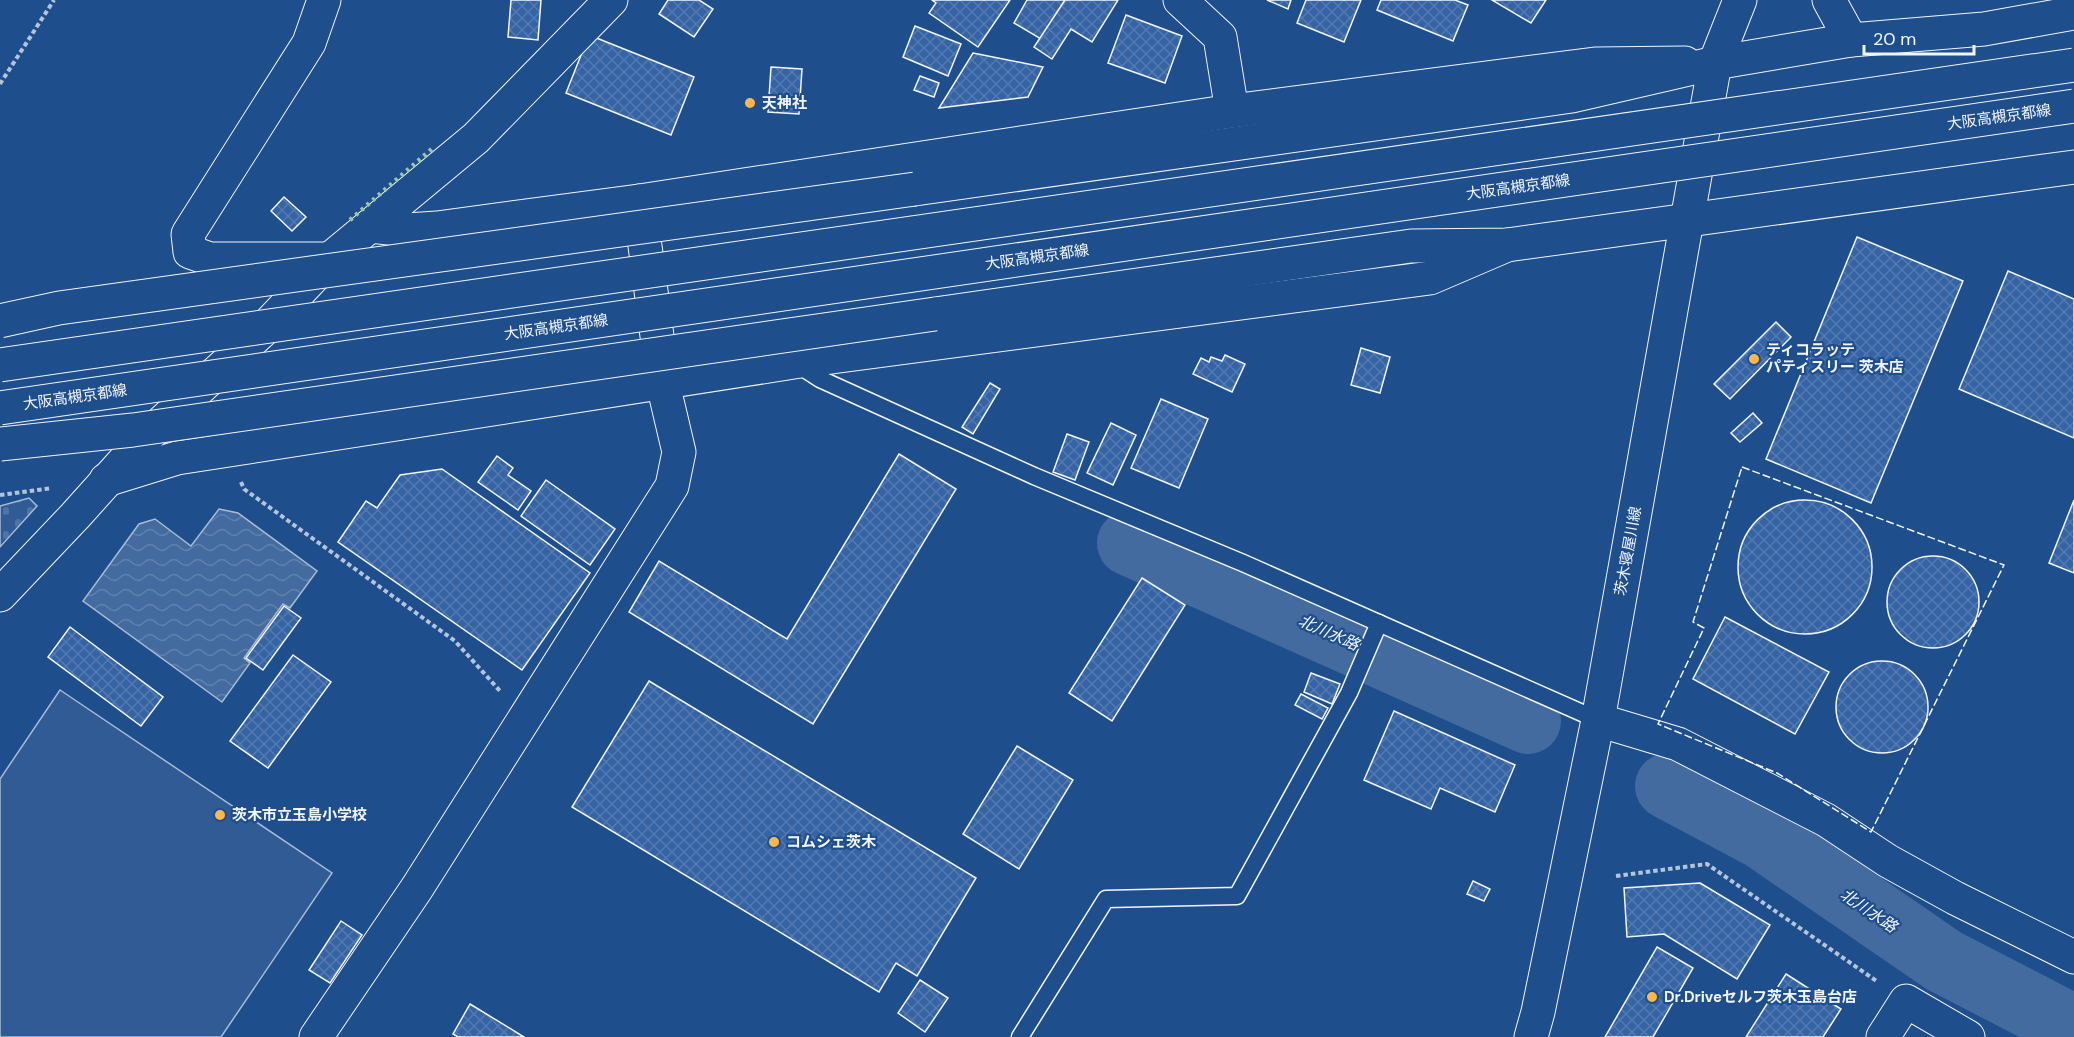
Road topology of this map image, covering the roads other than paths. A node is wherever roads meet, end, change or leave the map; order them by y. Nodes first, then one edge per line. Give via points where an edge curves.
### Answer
1 (324, 0) edge
2 (612, 0) edge
3 (1713, 0) edge
4 (1740, 0) edge
5 (1829, 0) edge
6 (1197, 6) edge
7 (2074, 13) edge
8 (1851, 40) junction
9 (1715, 63) junction
10 (2074, 65) edge
11 (2074, 106) edge
12 (1232, 111) junction
13 (2074, 168) edge
14 (639, 201) junction
15 (1686, 219) junction
16 (370, 226) junction
17 (1507, 245) junction
18 (330, 259) junction
19 (0, 321) edge
20 (794, 362) junction
21 (0, 365) edge
22 (663, 384) junction
23 (0, 408) edge
24 (0, 444) edge
25 (106, 480) junction
26 (0, 595) edge
27 (1376, 631) junction
28 (1598, 720) junction
29 (2074, 957) edge
30 (316, 1037) edge
31 (1020, 1037) edge
32 (1531, 1037) edge
33 (1883, 1037) edge
34 (1968, 1037) edge

1 - 18 main road via 309,43 188,234 190,252 210,259
2 - 16 main road via 476,138
3 - 9 main road, 茨木寝屋川線
4 - 9 main road, 茨木寝屋川線
5 - 8 main road
6 - 12 main road via 1220,37
7 - 8 main road via 1984,28
8 - 9 main road
9 - 12 main road via 1596,64
9 - 15 main road, 茨木寝屋川線
9 - 19 main road, bridge via 1572,96 59,308
10 - 21 main road, bridge
11 - 23 main road, 大阪高槻京都線, bridge
12 - 14 main road
13 - 15 main road
14 - 16 main road via 437,228
14 - 22 main road
15 - 17 main road
15 - 28 main road, 茨木寝屋川線
16 - 18 main road
17 - 20 main road via 1430,278
17 - 24 main road, bridge via 1411,246 133,430
18 - 25 main road via 263,330
20 - 22 main road
20 - 27 lane via 820,379 1034,476 1243,562
22 - 25 main road via 177,458
22 - 30 main road via 679,452 672,486 417,888
25 - 26 main road
27 - 28 lane
27 - 31 lane via 1358,672 1237,896 1106,899
28 - 29 main road via 1678,744 1826,820 1888,861 1955,898
28 - 32 main road, 茨木寝屋川線
33 - 34 main road via 1906,1001

